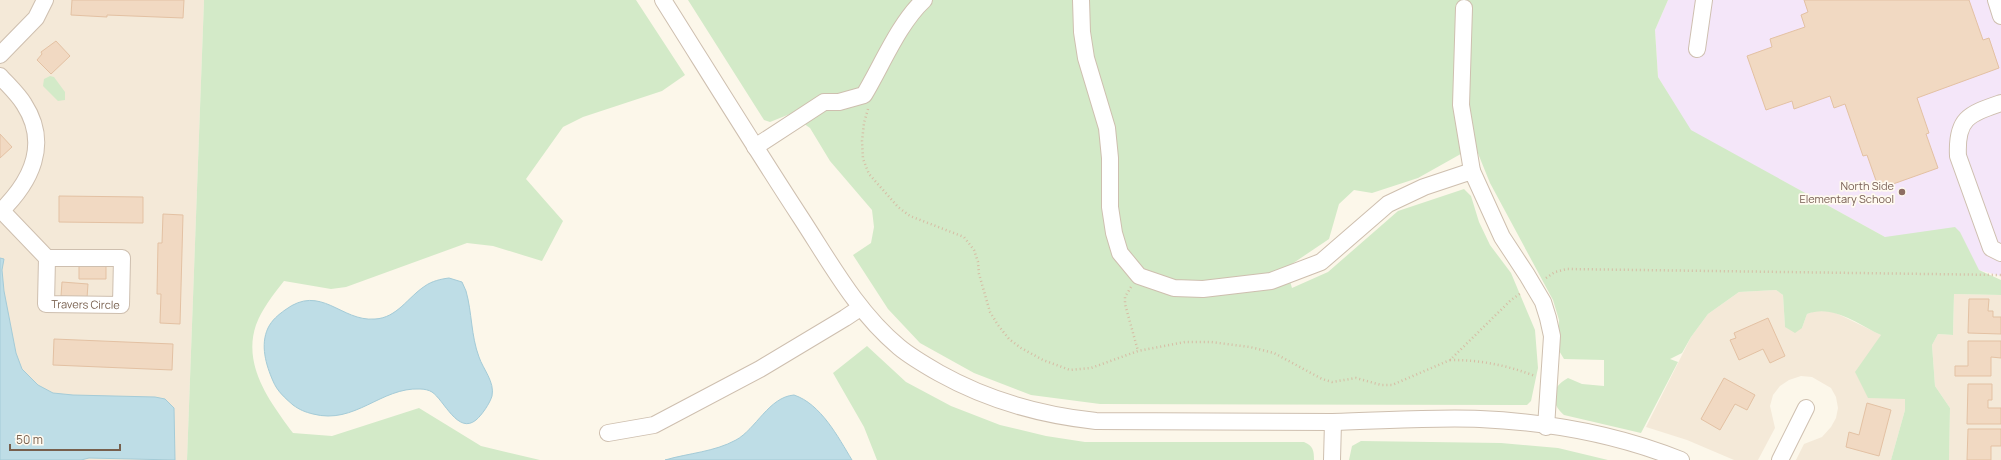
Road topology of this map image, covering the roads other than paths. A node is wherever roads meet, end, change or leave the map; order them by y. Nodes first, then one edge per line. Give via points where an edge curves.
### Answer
1 (45, 0) edge
2 (663, 0) edge
3 (924, 0) edge
4 (1081, 0) edge
5 (1704, 0) edge
6 (1996, 0) edge
7 (1464, 8) dead end
8 (2001, 16) edge
9 (1697, 49) dead end
10 (0, 55) edge
11 (0, 76) edge
12 (2001, 103) edge
13 (755, 147) junction
14 (1472, 171) junction
15 (1, 211) edge
16 (2001, 253) edge
17 (47, 258) junction
18 (860, 308) junction
19 (1806, 408) dead end
20 (1333, 422) junction
21 (1546, 426) junction
22 (608, 433) dead end
23 (1332, 460) edge
24 (1681, 460) edge
25 (1780, 460) edge

1 - 10 street via 36,18
2 - 13 street
3 - 13 street via 914,9 864,95 839,102 824,102
4 - 14 street via 1086,58 1107,128 1110,206 1114,233 1120,253 1139,276 1174,288 1203,290 1271,281 1321,262 1388,204 1424,187
5 - 9 street
6 - 8 street
7 - 14 street via 1461,105
11 - 15 street via 24,103 37,137 30,173 18,193
12 - 16 street via 1974,113 1961,126 1957,141 1958,156 1991,248
13 - 18 street
14 - 21 street via 1502,237 1543,302 1552,336
15 - 17 street
17 - 17 street, Travers Circle via 46,304 121,305 122,258
18 - 20 street via 899,347 920,362 966,388 1025,410 1096,421
18 - 22 street via 760,369 654,425
19 - 25 street
20 - 21 street via 1480,419
20 - 23 street
21 - 24 street via 1632,443

